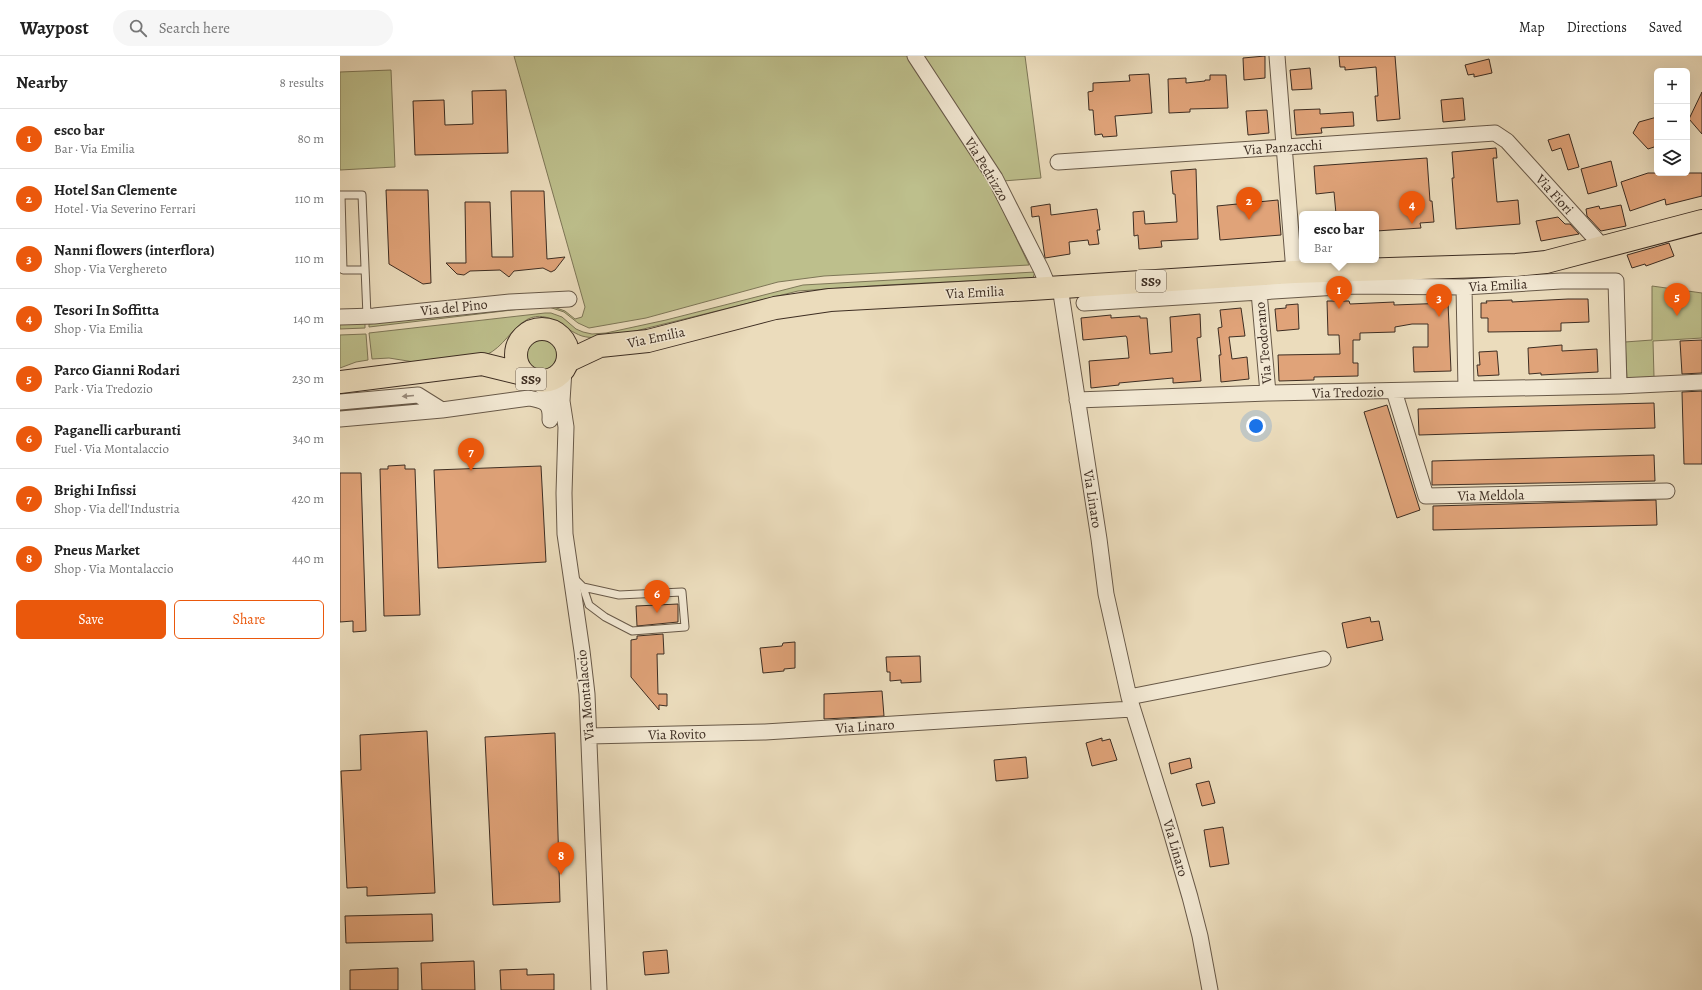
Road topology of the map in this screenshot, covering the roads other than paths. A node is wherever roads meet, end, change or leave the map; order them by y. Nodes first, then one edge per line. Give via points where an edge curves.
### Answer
1 (915, 56) edge
2 (1277, 56) edge
3 (1507, 140) joint
4 (1284, 146) junction
5 (1058, 162) dead end
6 (1702, 221) edge
7 (1602, 247) junction
8 (364, 270) junction
9 (1294, 272) junction
10 (1548, 272) junction
11 (1354, 278) junction
12 (1464, 287) junction
13 (1054, 288) junction
14 (1259, 292) junction
15 (569, 299) dead end
16 (1084, 303) dead end
17 (367, 316) junction
18 (340, 317) edge
19 (561, 335) junction
20 (520, 340) junction
21 (600, 346) junction
22 (482, 364) junction
23 (566, 365) junction
24 (527, 376) junction
25 (340, 382) edge
26 (1702, 382) edge
27 (1619, 386) junction
28 (1466, 389) junction
29 (1394, 391) junction
30 (1268, 394) junction
31 (360, 400) junction
32 (1077, 400) junction
33 (562, 401) junction
34 (340, 402) edge
35 (442, 410) junction
36 (362, 417) junction
37 (340, 419) edge
38 (550, 420) dead end
39 (1667, 491) dead end
40 (571, 576) junction
41 (583, 587) junction
42 (1323, 659) dead end
43 (1131, 703) junction
44 (765, 732) joint
45 (589, 736) junction
46 (598, 990) edge
47 (1210, 990) edge

1 - 13 street, Via Pedrizzo via 995,178 1041,270
2 - 4 street
3 - 4 street, Via Panzacchi via 1495,133
3 - 7 street, Via Fiori
4 - 5 street, Via Panzacchi
4 - 9 street
6 - 7 main road, Via Emilia / SS9
7 - 10 main road, Via Emilia / SS9
8 - 8 lane via 362,195 341,195 342,270
8 - 17 lane
9 - 11 main road, Via Emilia / SS9
9 - 13 main road, Via Emilia / SS9
10 - 11 main road, Via Emilia / SS9 via 1516,265
10 - 12 street, Via Emilia
10 - 27 street via 1616,281
11 - 12 street, Via Emilia
11 - 14 street, Via Emilia
12 - 28 street
13 - 21 main road, Via Emilia / SS9 via 830,300 774,308 648,341
13 - 32 street, Via Linaro
14 - 16 street, Via Emilia
14 - 30 street, Via Teodorano
15 - 17 street, Via del Pino
17 - 18 street, Via del Pino
19 - 20 main road, Via Emilia / SS9 via 553,330 535,329 526,333
19 - 21 main road, Via Emilia / SS9
19 - 23 main road via 569,352
20 - 22 main road, Via Emilia / SS9
20 - 24 main road, SS9 via 515,357 518,366
21 - 23 main road, Via Emilia / SS9
22 - 24 main road, Via Emilia / SS9
22 - 25 main road, Via Emilia / SS9
23 - 24 main road, Via Emilia / SS9 via 558,376 549,380 540,381
23 - 33 street, Via Montalaccio
24 - 33 street
26 - 27 street, Via Tredozio
27 - 28 street, Via Tredozio
28 - 29 street, Via Tredozio
29 - 30 street, Via Tredozio
29 - 39 street, Via Meldola via 1426,496
30 - 32 street, Via Tredozio
31 - 34 street
35 -> 31 street via 418,395
31 - 36 street
32 - 43 street, Via Linaro via 1106,594
33 - 40 street, Via Montalaccio via 566,427 565,534
35 - 36 street
35 - 38 street via 529,398 547,404
36 - 37 street
40 - 41 lane
40 - 45 street, Via Montalaccio via 582,651
41 - 41 lane via 589,604 632,631 685,627 682,592 619,595
42 - 43 street
43 - 44 street, Via Linaro
43 - 47 street, Via Linaro via 1190,897
44 - 45 street, Via Rovito
45 - 46 street, Via Montalaccio

